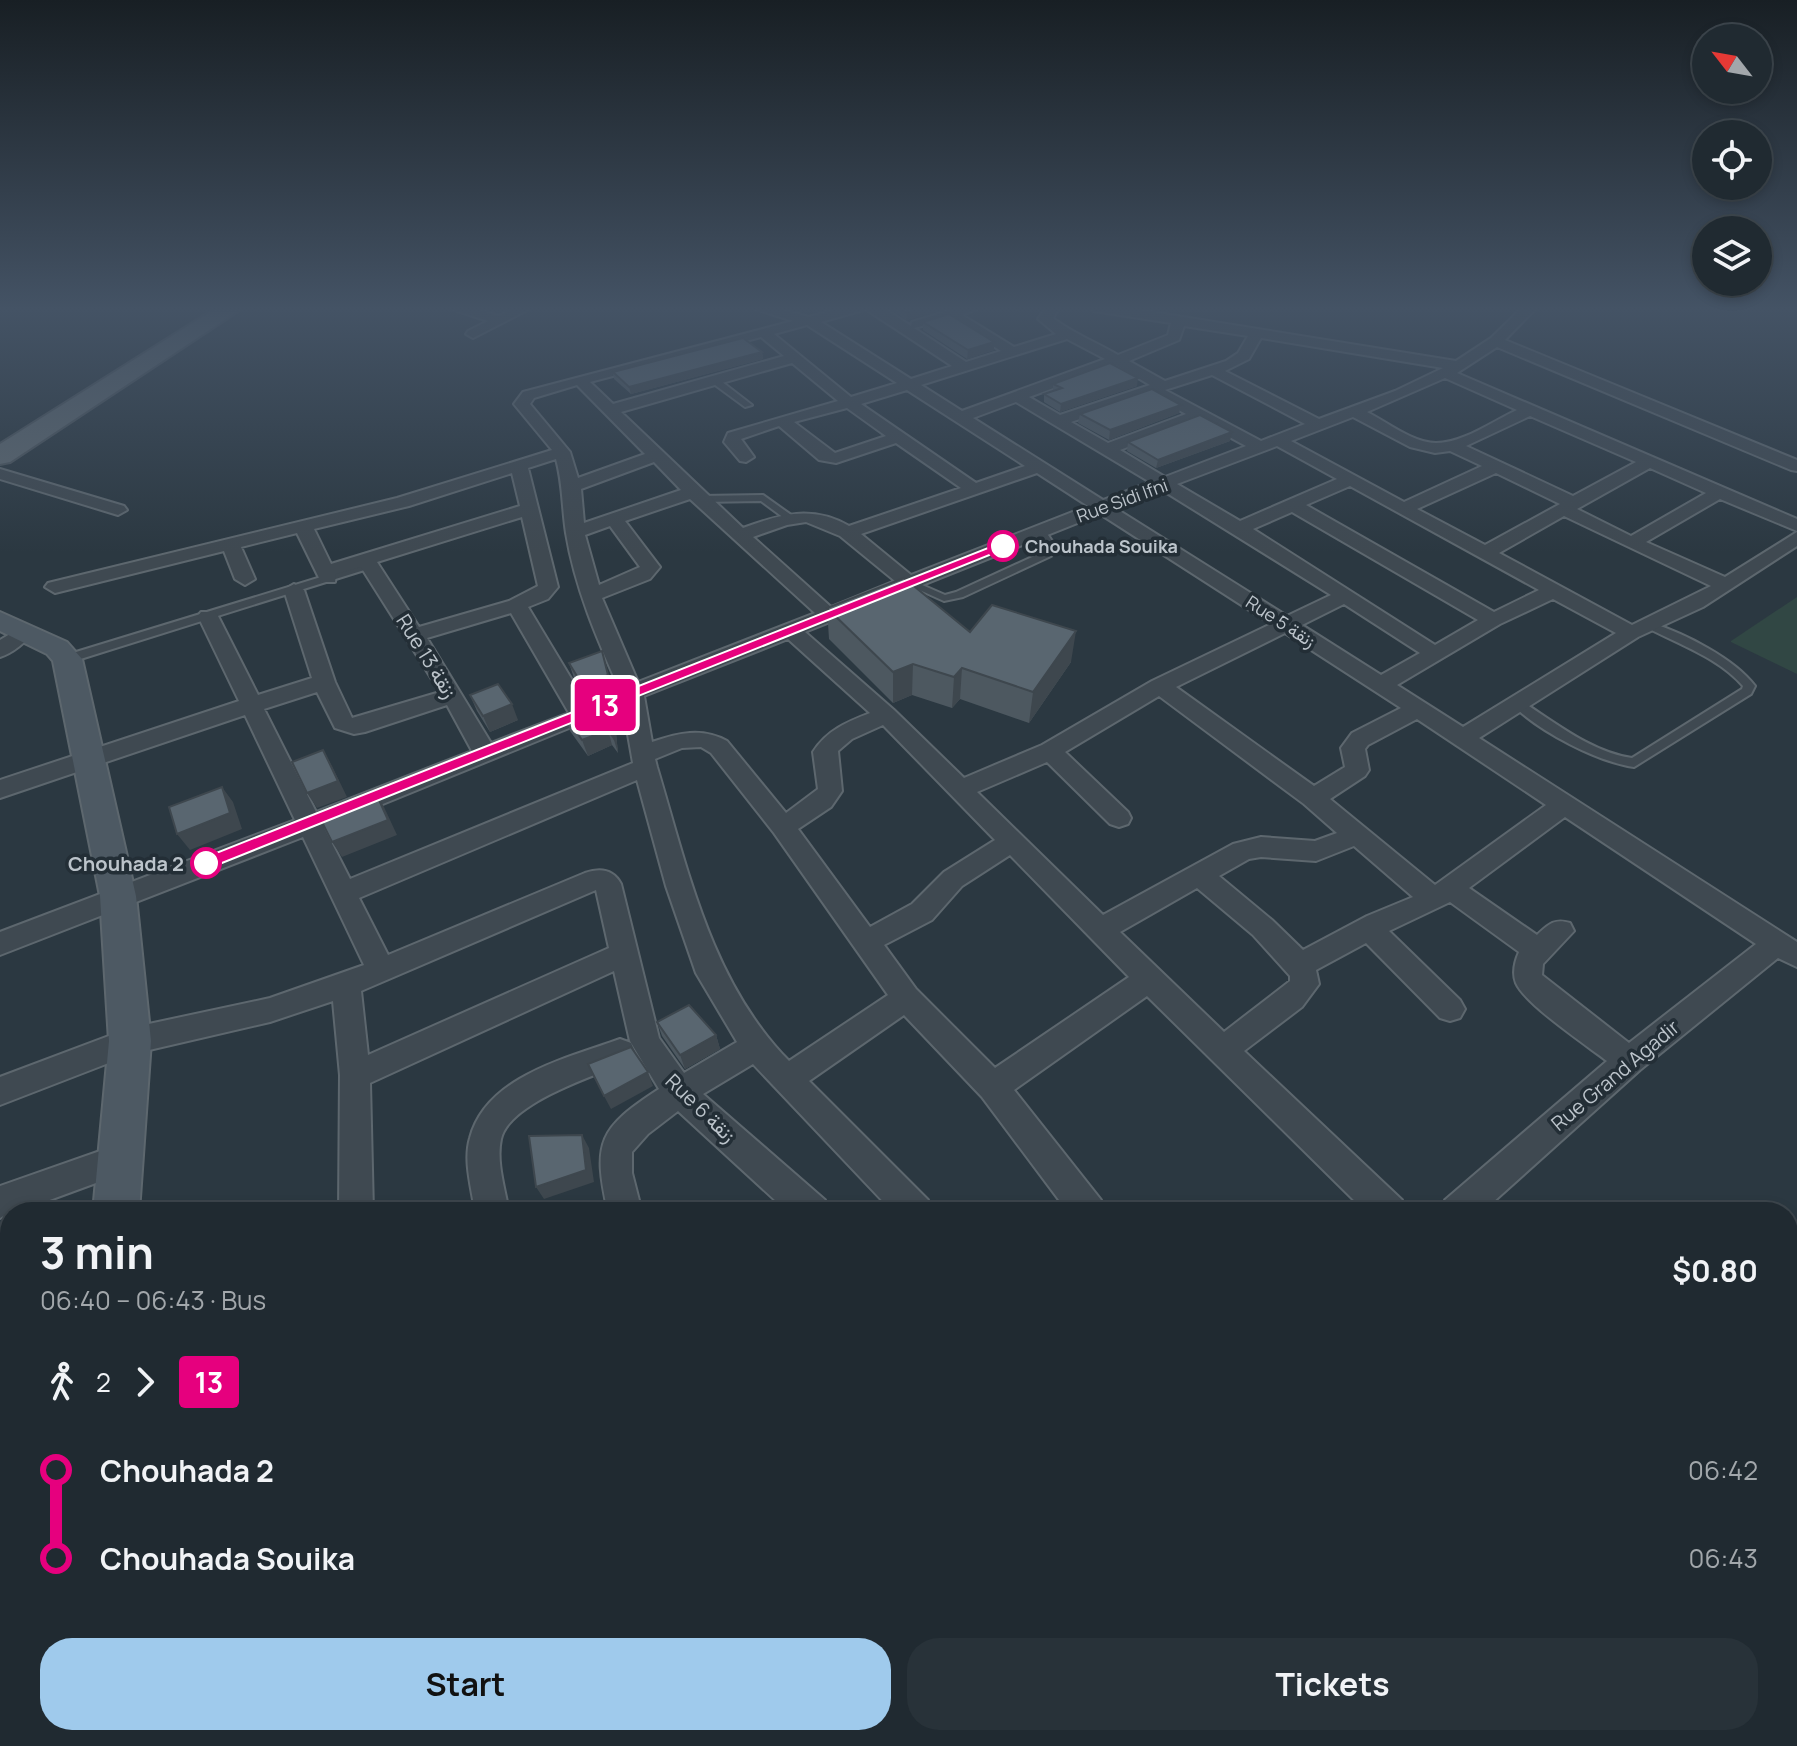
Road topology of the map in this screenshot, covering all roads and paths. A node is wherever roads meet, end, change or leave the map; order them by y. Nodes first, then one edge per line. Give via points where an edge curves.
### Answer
1 (89, 388) edge
2 (106, 388) edge
3 (548, 388) edge
4 (588, 388) edge
5 (684, 388) edge
6 (726, 388) edge
7 (831, 388) edge
8 (892, 388) edge
9 (917, 388) edge
10 (1040, 388) edge
11 (1153, 388) edge
12 (1159, 388) edge
13 (1248, 388) edge
14 (1411, 388) edge
15 (1494, 388) edge
16 (1610, 388) edge
17 (1017, 396) junction
18 (849, 403) junction
19 (748, 405) dead end
20 (609, 410) junction
21 (1529, 410) junction
22 (1354, 411) junction
23 (1199, 414) junction
24 (962, 416) junction
25 (1060, 420) junction
26 (782, 421) junction
27 (1316, 424) junction
28 (898, 437) junction
29 (0, 444) edge
30 (1269, 444) junction
31 (1451, 445) junction
32 (1109, 449) junction
33 (562, 452) junction
34 (0, 456) edge
35 (656, 456) junction
36 (746, 457) dead end
37 (1648, 462) junction
38 (519, 465) junction
39 (1797, 466) edge
40 (1038, 467) junction
41 (1494, 467) junction
42 (0, 474) edge
43 (1349, 480) junction
44 (468, 481) junction
45 (1167, 483) junction
46 (572, 486) junction
47 (974, 489) junction
48 (1718, 493) junction
49 (697, 496) junction
50 (479, 499) dead end
51 (1293, 505) junction
52 (1103, 506) junction
53 (1571, 507) junction
54 (1405, 508) junction
55 (530, 509) junction
56 (118, 510) dead end
57 (614, 519) junction
58 (791, 519) junction
59 (416, 521) junction
60 (1797, 526) edge
61 (304, 528) junction
62 (1239, 528) junction
63 (1041, 531) junction
64 (575, 532) junction
65 (847, 533) junction
66 (741, 535) junction
67 (1797, 538) edge
68 (1632, 543) junction
69 (230, 544) junction
70 (1485, 553) junction
71 (368, 562) junction
72 (326, 575) junction
73 (245, 579) dead end
74 (909, 583) junction
75 (1726, 585) junction
76 (55, 587) dead end
77 (294, 590) junction
78 (1553, 591) junction
79 (591, 595) junction
80 (1345, 596) junction
81 (516, 605) junction
82 (829, 615) junction
83 (208, 616) junction
84 (1493, 620) junction
85 (1288, 626) junction
86 (1652, 626) junction
87 (791, 630) junction
88 (1631, 633) junction
89 (8, 634) edge
90 (414, 635) junction
91 (1434, 653) junction
92 (67, 659) junction
93 (324, 682) junction
94 (1381, 685) junction
95 (1160, 686) junction
96 (632, 693) junction
97 (453, 695) junction
98 (1519, 705) junction
99 (255, 706) junction
100 (1417, 709) junction
101 (886, 715) junction
102 (582, 716) junction
103 (1461, 739) junction
104 (1050, 751) junction
105 (485, 754) junction
106 (88, 757) junction
107 (644, 760) junction
108 (0, 789) edge
109 (961, 789) junction
110 (1313, 798) junction
111 (1563, 805) junction
112 (1119, 818) dead end
113 (310, 824) junction
114 (783, 827) junction
115 (1357, 835) junction
116 (1013, 841) junction
117 (1200, 876) junction
118 (344, 893) junction
119 (1442, 894) junction
120 (118, 896) junction
121 (1369, 928) junction
122 (1101, 929) junction
123 (1560, 931) dead end
124 (864, 943) junction
125 (0, 944) edge
126 (1787, 950) edge
127 (1538, 951) junction
128 (626, 953) junction
129 (1301, 965) junction
130 (381, 970) junction
131 (1149, 979) junction
132 (346, 985) junction
133 (906, 998) junction
134 (1450, 1009) dead end
135 (130, 1041) junction
136 (645, 1041) junction
137 (756, 1047) junction
138 (1223, 1049) junction
139 (1629, 1061) junction
140 (355, 1075) junction
141 (786, 1080) junction
142 (993, 1087) junction
143 (0, 1091) edge
144 (682, 1092) junction
145 (123, 1158) junction
146 (622, 1197) edge
147 (0, 1202) edge
148 (117, 1202) edge
149 (356, 1202) edge
150 (491, 1202) edge
151 (802, 1202) edge
152 (906, 1202) edge
153 (1081, 1202) edge
154 (1380, 1202) edge
155 (1468, 1202) edge

1 - 29 main road
2 - 34 main road
3 - 33 street via 522,404
4 - 20 street
5 - 20 street
6 - 19 lane
7 - 18 street
8 - 18 street
9 - 24 street, Rue 5 زنقة
10 - 17 street
11 - 25 street
12 - 23 street
13 - 27 street
14 - 22 street, Rue Sidi Ifni
15 - 21 street
16 - 39 street
17 - 24 street
17 - 25 street
18 - 26 street
18 - 28 street
20 - 35 street
21 - 31 street
21 - 37 street
22 - 27 street, Rue Sidi Ifni
22 - 31 street via 1425,446
23 - 30 street
23 - 32 street
24 - 40 street, Rue 5 زنقة
25 - 32 street
26 - 28 street via 825,456 836,458
26 - 36 street via 734,436 733,444
27 - 30 street, Rue Sidi Ifni
28 - 47 street
30 - 43 street
30 - 45 street, Rue Sidi Ifni
31 - 41 street
32 - 45 street
33 - 38 street
33 - 46 street
35 - 46 street
35 - 49 street
37 - 48 street
37 - 53 street
38 - 44 street
38 - 55 street
40 - 47 street
40 - 52 street, Rue 5 زنقة
41 - 53 street
41 - 54 street
42 - 56 street
43 - 51 street
43 - 54 street
44 - 50 street
44 - 59 street
45 - 52 street, Rue Sidi Ifni
45 - 62 street
46 - 64 street
47 - 65 street
48 - 60 street
48 - 68 street
49 - 57 street
49 - 58 lane via 763,498
49 - 66 street
51 - 62 street
51 - 84 street
52 - 63 street, Rue Sidi Ifni
52 - 85 street, Rue 5 زنقة
53 - 68 street
53 - 70 street
54 - 70 street
55 - 59 street
55 - 81 street via 548,587
57 - 64 street
57 - 79 street via 650,567 643,575
58 - 65 street via 812,517
58 - 66 street
59 - 61 street
59 - 71 street
61 - 69 street
61 - 72 street
62 - 80 street
63 - 74 street, Rue Sidi Ifni
63 - 74 lane via 1051,547 1047,554 959,595 944,598
64 - 79 street
65 - 74 street
66 - 82 street
67 - 75 street
68 - 75 street
69 - 73 street
69 - 76 street
70 - 78 street
71 - 72 street
71 - 90 street, Rue 13 زنقة
72 - 77 lane
74 - 82 street, Rue Sidi Ifni
75 - 86 street
77 - 83 lane
77 - 93 street
78 - 84 street
78 - 88 street
79 - 96 street
80 - 85 street
80 - 91 street
81 - 90 street
81 - 102 street
82 - 87 street, Rue Sidi Ifni
83 - 92 lane
83 - 99 street
84 - 91 street
85 - 94 street, Rue 5 زنقة
85 - 95 street
86 - 88 street
86 - 98 lane via 1729,668 1745,680 1747,691 1634,763 1599,753
87 - 96 street, Rue Sidi Ifni
87 - 101 street
88 - 98 street
89 - 92 street via 57,648
90 - 97 street, Rue 13 زنقة
91 - 94 street
92 - 106 street
93 - 97 street via 340,720 348,726
93 - 99 street
94 - 100 street, Rue 5 زنقة
95 - 104 street
95 - 110 street
96 - 102 street, Rue Sidi Ifni
96 - 107 street
97 - 105 street, Rue 13 زنقة
98 - 103 street
99 - 106 street
99 - 113 street
100 - 103 street, Rue 5 زنقة
100 - 110 street via 1360,739 1353,748 1357,770
101 - 109 street
101 - 114 street via 827,746 830,791
102 - 105 street, Rue Sidi Ifni
103 - 111 street, Rue 5 زنقة
104 - 109 street
104 - 112 street
105 - 113 street, Rue Sidi Ifni
106 - 108 street
106 - 120 street
107 - 114 street via 691,738 714,743
107 - 118 street
107 - 137 street via 700,950
109 - 116 street
110 - 115 street
111 - 119 street
111 - 126 street, Rue 5 زنقة
113 - 118 street
113 - 120 street, Rue Sidi Ifni
114 - 124 street
115 - 117 street via 1316,851 1251,848
115 - 119 street
116 - 122 street
116 - 124 street via 953,879 922,912
117 - 122 street
117 - 129 street
118 - 130 street
119 - 121 street
119 - 127 street
120 - 125 street, Rue Sidi Ifni
120 - 135 street
121 - 129 street
121 - 134 street
122 - 131 street
123 - 127 street
124 - 133 street
126 - 139 street, Rue Grand Agadir
127 - 139 street via 1526,971 1533,986
128 - 130 street, Rue 6 زنقة via 608,884 594,880
128 - 136 street, Rue 6 زنقة
128 - 140 street
129 - 138 street via 1304,986
130 - 132 street
131 - 138 street
131 - 142 street
132 - 135 street via 270,1010
132 - 140 street
133 - 141 street
133 - 142 street
135 - 143 street
135 - 145 street
136 - 144 street, Rue 6 زنقة via 653,1059
136 - 150 street via 526,1092 493,1119 485,1136
137 - 141 street
137 - 144 street
138 - 154 street
139 - 155 street, Rue Grand Agadir
140 - 149 street
141 - 152 street
142 - 153 street
144 - 146 street via 654,1109 620,1142 616,1151
144 - 151 street, Rue 6 زنقة
145 - 147 street
145 - 148 street

